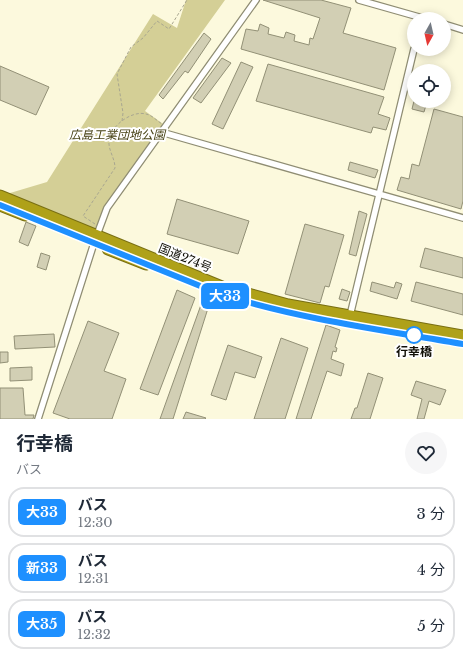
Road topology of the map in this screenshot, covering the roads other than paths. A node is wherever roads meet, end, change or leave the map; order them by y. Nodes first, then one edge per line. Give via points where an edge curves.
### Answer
1 (256, 0) edge
2 (359, 0) edge
3 (407, 14) edge
4 (451, 26) edge
5 (463, 30) edge
6 (412, 56) edge
7 (163, 129) junction
8 (379, 194) junction
9 (0, 196) edge
10 (0, 205) edge
11 (463, 218) edge
12 (95, 239) junction
13 (349, 320) junction
14 (463, 336) edge
15 (463, 344) edge
16 (38, 419) edge

1 - 7 street
2 - 3 street
4 - 5 street
6 - 8 street
7 - 8 street
7 - 12 street via 108,208
8 - 11 street
8 - 13 street
9 - 12 highway, 国道274号
10 - 12 highway, 国道274号
12 - 13 highway, 国道274号 via 220,294 280,311
12 - 16 street
13 - 14 highway, 国道274号
13 - 15 highway, 国道274号

